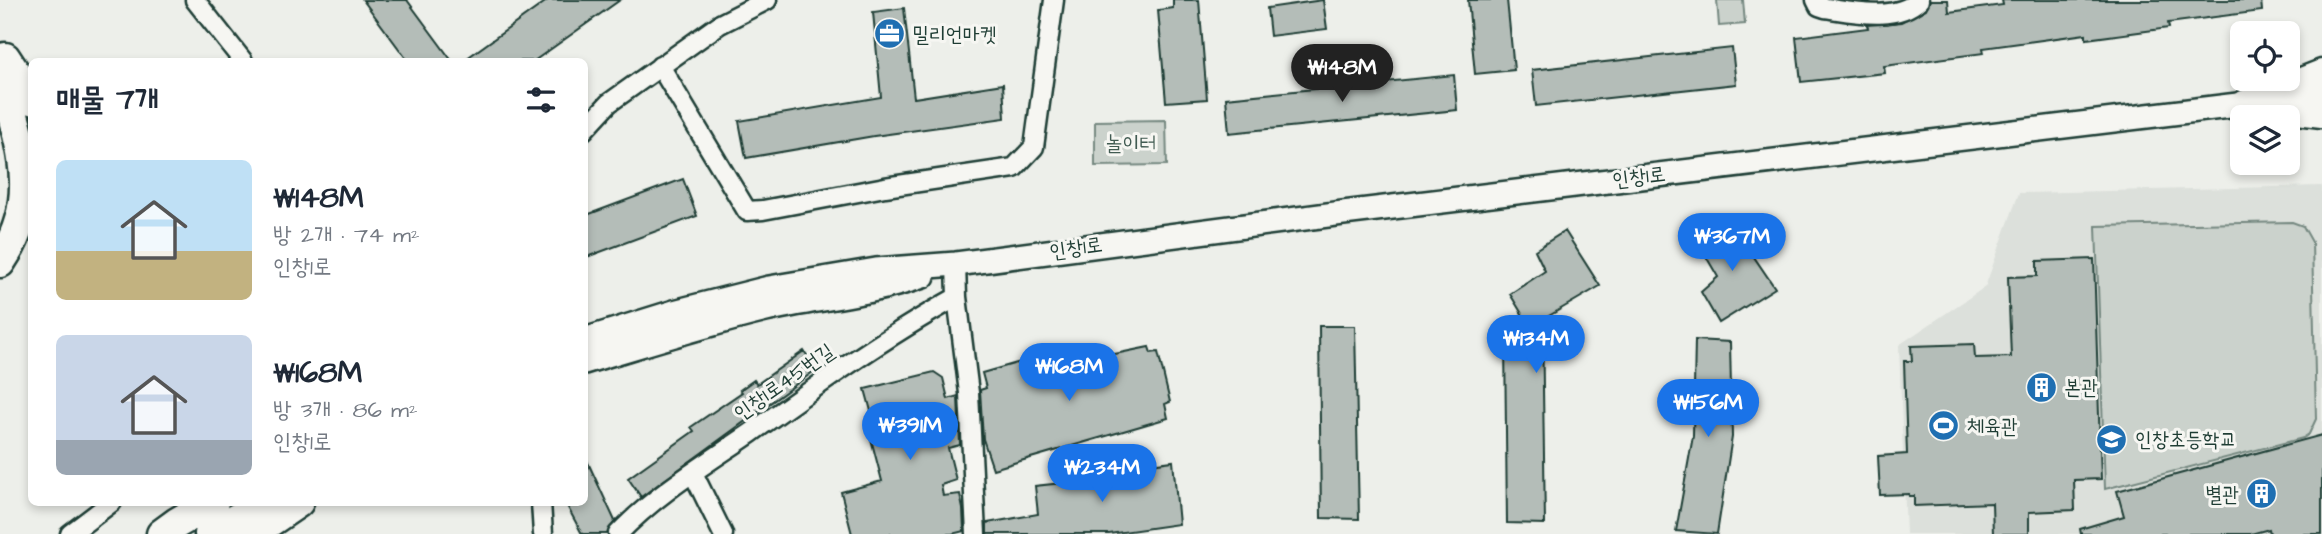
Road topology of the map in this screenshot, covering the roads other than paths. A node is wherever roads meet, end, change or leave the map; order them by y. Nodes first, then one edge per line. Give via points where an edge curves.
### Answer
1 (195, 0) edge
2 (767, 0) edge
3 (1054, 0) edge
4 (1816, 0) edge
5 (1919, 0) edge
6 (0, 52) edge
7 (241, 58) edge
8 (660, 66) junction
9 (0, 69) edge
10 (2322, 74) edge
11 (2322, 91) edge
12 (28, 93) edge
13 (2246, 103) junction
14 (2322, 113) edge
15 (588, 126) edge
16 (0, 262) edge
17 (956, 264) junction
18 (957, 297) junction
19 (588, 339) edge
20 (588, 361) edge
21 (693, 473) junction
22 (107, 506) edge
23 (207, 506) edge
24 (260, 506) edge
25 (292, 506) edge
26 (541, 506) edge
27 (70, 534) edge
28 (162, 534) edge
29 (210, 534) edge
30 (250, 534) edge
31 (543, 534) edge
32 (618, 534) edge
33 (723, 534) edge
34 (976, 534) edge

1 - 7 street
2 - 8 street via 720,24
3 - 8 street via 1034,147 1014,168 747,211
4 - 5 street via 1825,8 1870,14 1906,10
6 - 12 highway
8 - 15 street via 609,103
9 - 16 highway via 26,172 26,194
10 - 13 main road
11 - 13 street, 인창1로
13 - 14 main road
13 - 17 street, 인창1로
17 - 18 street
17 - 19 street, 인창1로 via 876,270 769,288
17 - 20 street, 인창1로 via 904,282 768,310
18 - 21 street, 인창1로45번길 via 885,339
18 - 34 street via 969,393
21 - 32 street, 인창1로45번길
21 - 33 street
22 - 27 street
23 - 28 highway
24 - 29 highway
25 - 30 highway
26 - 31 street

